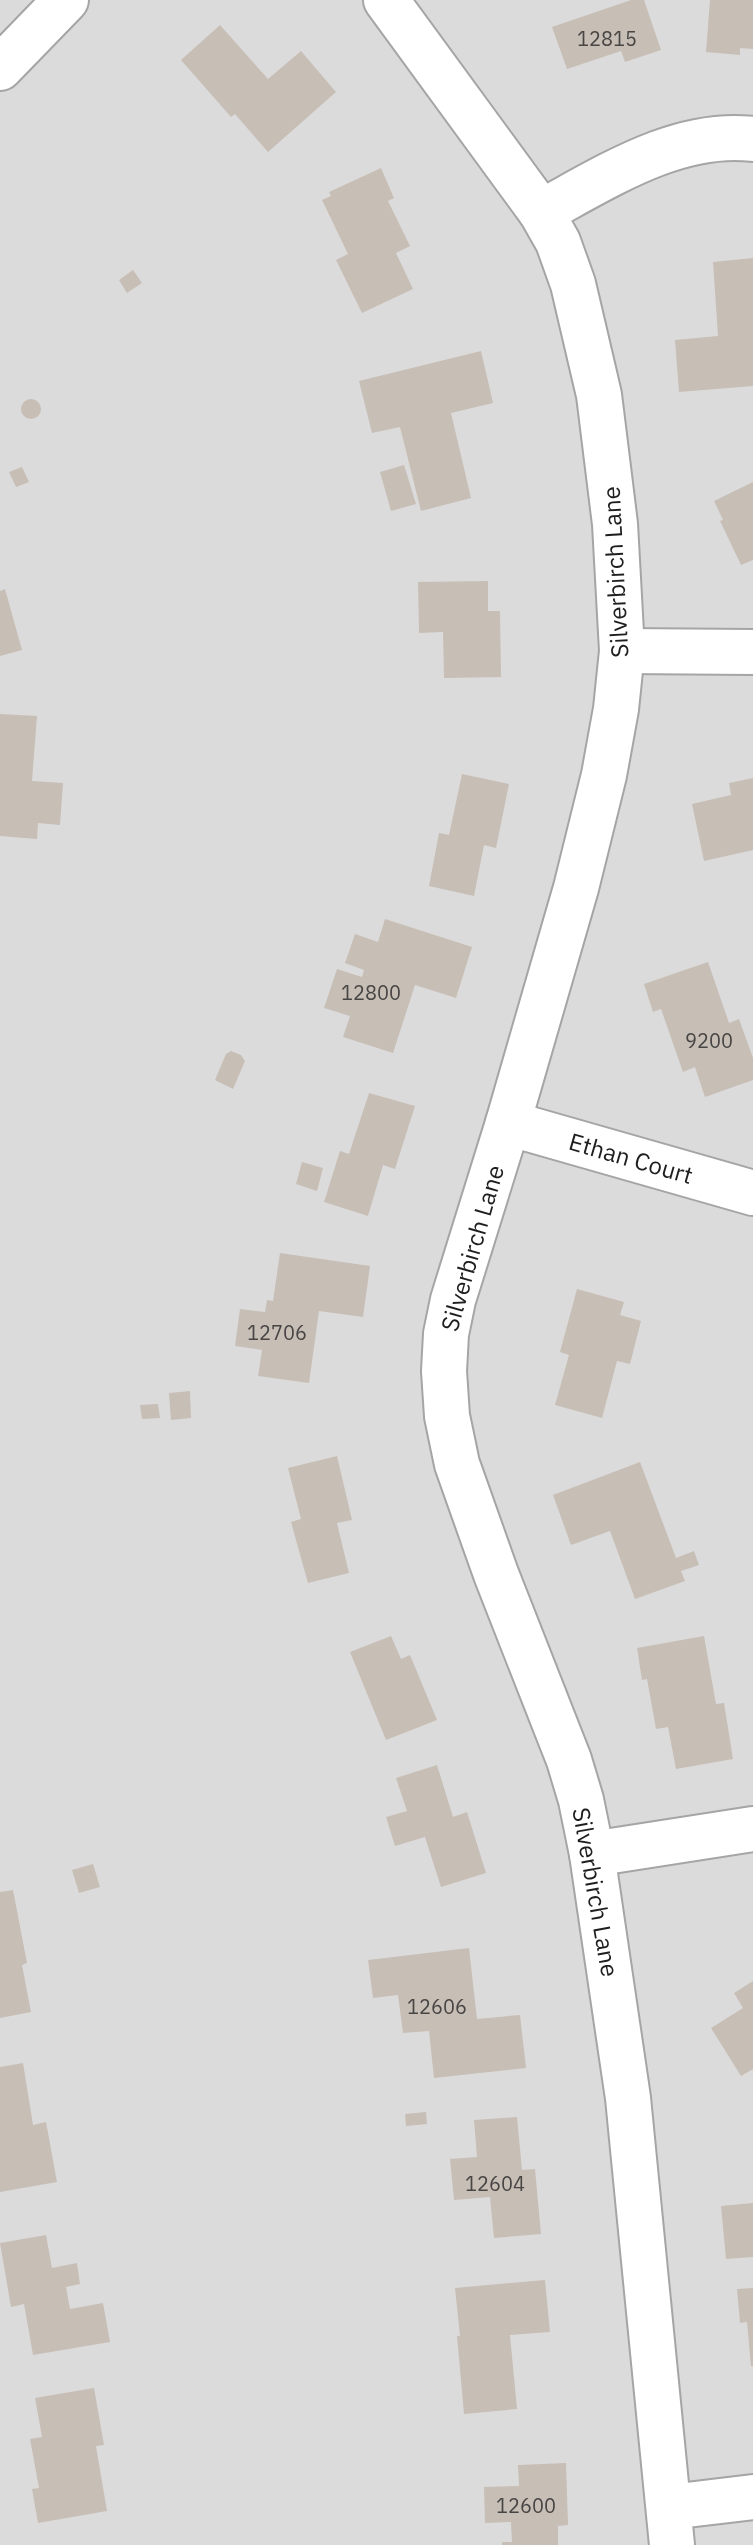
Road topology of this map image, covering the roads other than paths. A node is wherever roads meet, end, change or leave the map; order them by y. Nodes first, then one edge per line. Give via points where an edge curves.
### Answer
1 (66, 0) edge
2 (386, 0) edge
3 (0, 68) edge
4 (753, 139) edge
5 (541, 212) junction
6 (622, 651) junction
7 (753, 652) edge
8 (508, 1123) junction
9 (753, 1193) edge
10 (753, 1829) edge
11 (592, 1854) junction
12 (753, 2497) edge
13 (671, 2526) edge

1 - 3 street
2 - 5 street, Silverbirch Lane
4 - 5 street via 727,138 652,155
5 - 6 street, Silverbirch Lane via 573,284 599,395 615,524
6 - 7 street
6 - 8 street, Silverbirch Lane via 601,789
8 - 9 street, Ethan Court
8 - 11 street, Silverbirch Lane via 453,1300 444,1371 447,1416 476,1521 569,1760
10 - 11 street
11 - 13 street, Silverbirch Lane via 628,2098
12 - 13 street

